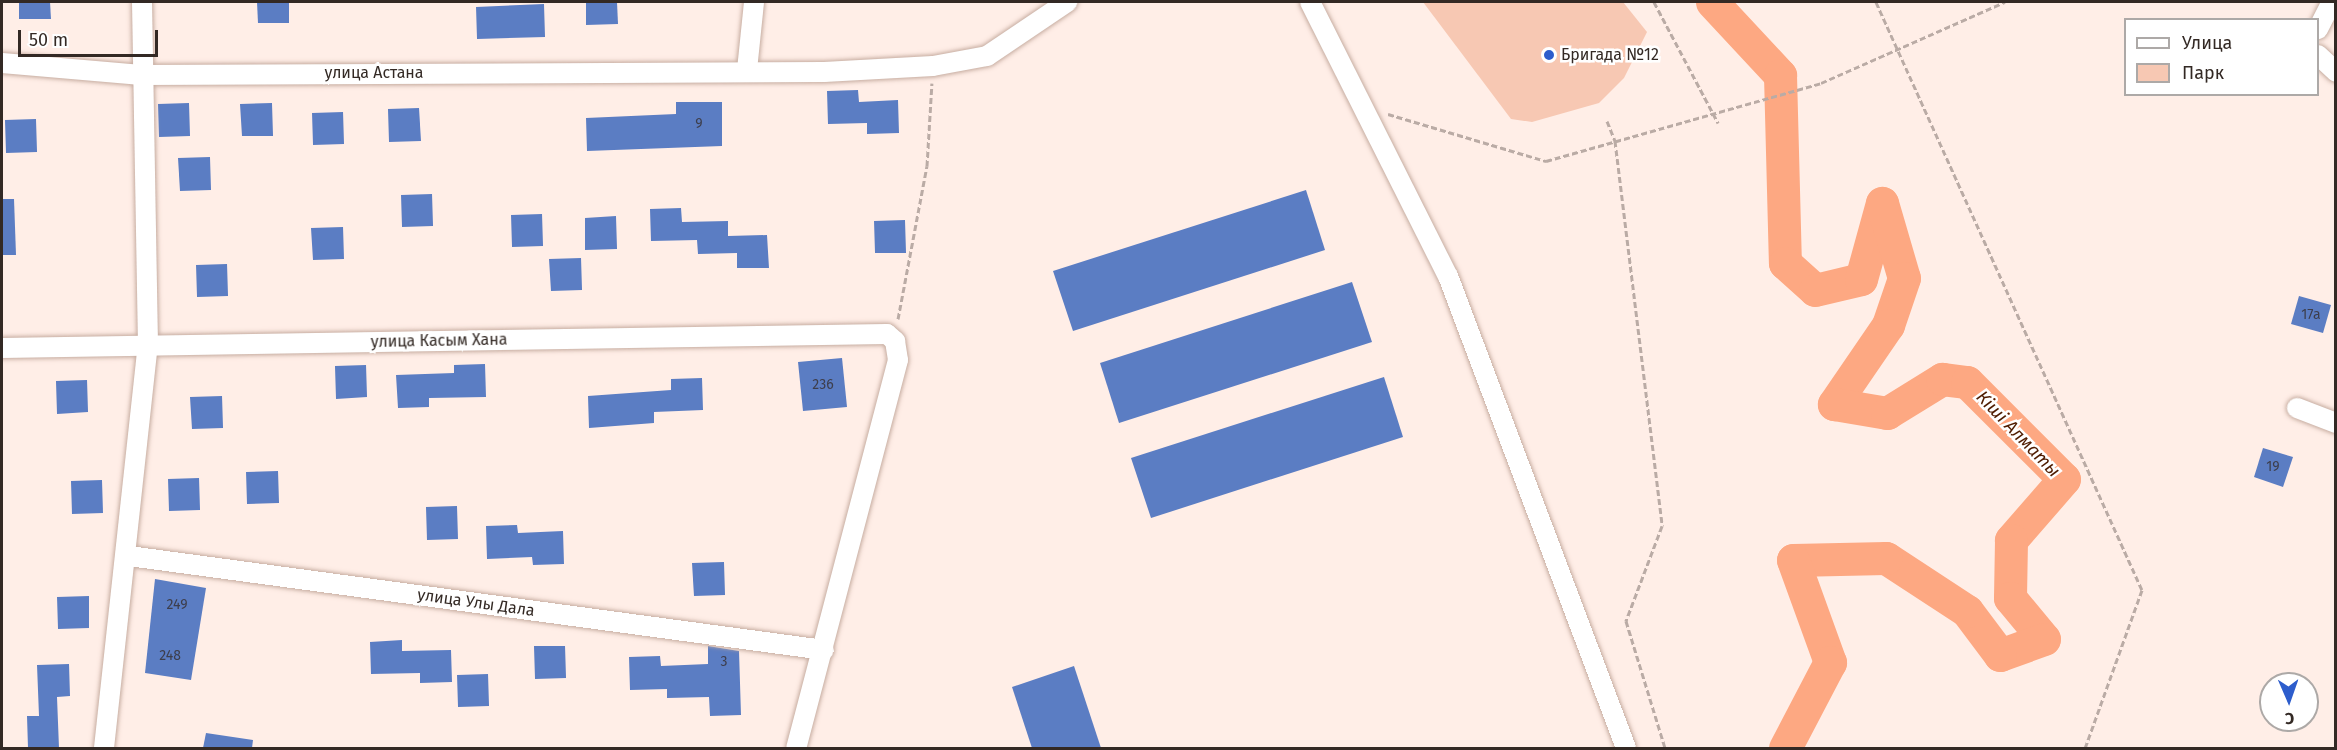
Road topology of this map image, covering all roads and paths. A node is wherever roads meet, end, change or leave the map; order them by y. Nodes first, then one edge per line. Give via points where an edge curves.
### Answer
1 (142, 2) edge
2 (754, 2) edge
3 (1067, 2) edge
4 (1310, 2) edge
5 (1654, 2) edge
6 (1876, 2) edge
7 (2005, 2) edge
8 (2332, 2) edge
9 (2319, 27) edge
10 (1898, 49) junction
11 (2319, 56) edge
12 (2, 63) edge
13 (933, 66) junction
14 (747, 70) junction
15 (2336, 72) edge
16 (141, 75) junction
17 (1364, 106) junction
18 (1717, 112) junction
19 (1607, 122) dead end
20 (1718, 123) dead end
21 (1615, 141) junction
22 (886, 338) junction
23 (148, 345) junction
24 (2, 348) edge
25 (2297, 408) dead end
26 (2336, 423) edge
27 (129, 556) junction
28 (824, 650) junction
29 (104, 748) edge
30 (796, 748) edge
31 (1626, 748) edge
32 (1665, 748) edge
33 (2085, 748) edge

1 - 16 street
2 - 14 street
3 - 13 street, улица Астана via 987,56
4 - 17 street
5 - 18 path
6 - 10 path
7 - 10 path
8 - 9 street
10 - 18 path via 1821,83
10 - 33 path via 2142,590
11 - 15 street
12 - 16 street, улица Астана
13 - 14 street, улица Астана
13 - 22 path via 927,166
14 - 16 street, улица Астана
16 - 23 street
17 - 21 path via 1546,161
17 - 31 street via 1448,276
18 - 20 path
18 - 21 path
19 - 21 path
21 - 32 path via 1662,526 1626,621
22 - 23 street, улица Касым Хана
22 - 28 street via 898,360
23 - 24 street, улица Касым Хана
23 - 27 street
25 - 26 street
27 - 28 street, улица Улы Дала
27 - 29 street
28 - 30 street

